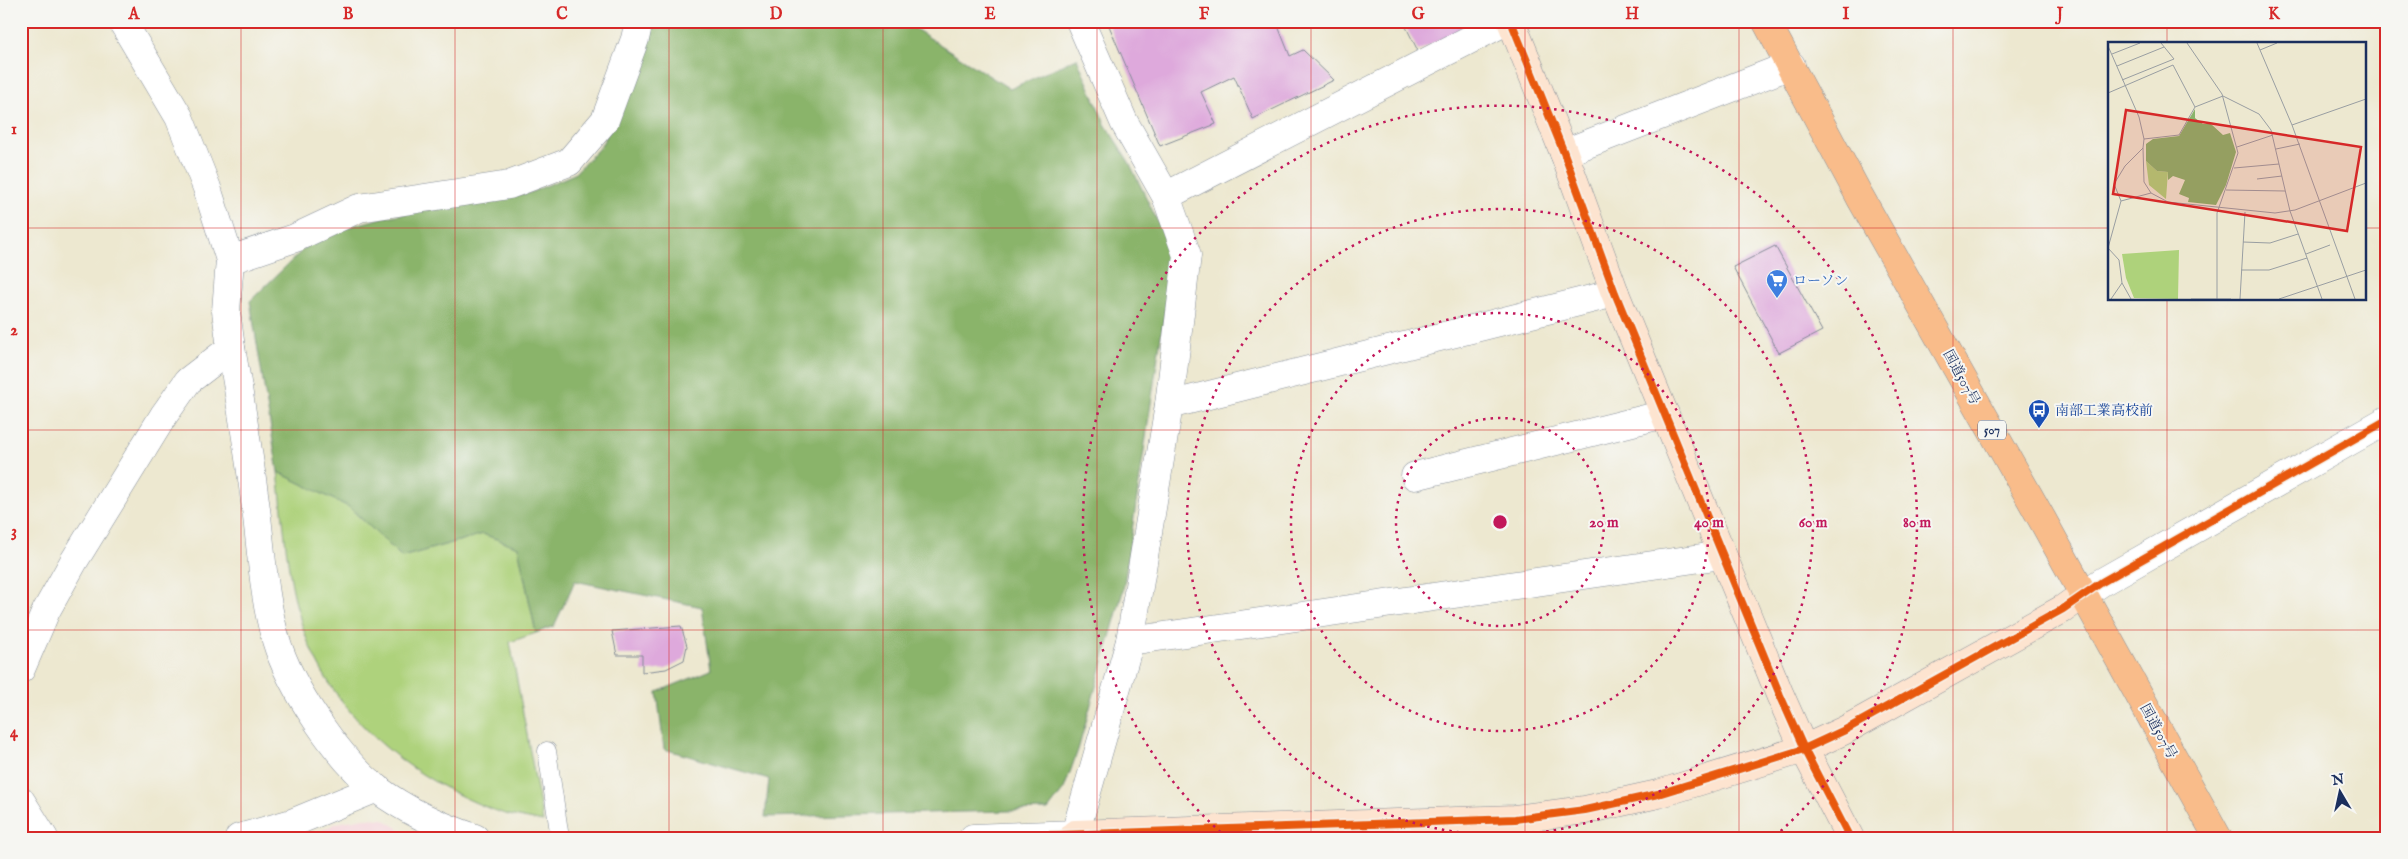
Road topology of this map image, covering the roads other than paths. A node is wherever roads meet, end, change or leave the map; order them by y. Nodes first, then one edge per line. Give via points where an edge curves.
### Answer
1 (122, 21) edge
2 (639, 21) edge
3 (1080, 21) edge
4 (1506, 21) edge
5 (1511, 21) edge
6 (1766, 21) edge
7 (1791, 65) junction
8 (1564, 153) junction
9 (1166, 196) junction
10 (230, 260) junction
11 (1615, 293) junction
12 (232, 348) junction
13 (1169, 406) junction
14 (1665, 414) junction
15 (2387, 420) edge
16 (1415, 476) dead end
17 (1722, 555) junction
18 (2084, 594) junction
19 (1130, 641) junction
20 (21, 669) edge
21 (1804, 749) junction
22 (547, 751) dead end
23 (377, 788) junction
24 (21, 801) edge
25 (1354, 832) edge
26 (1075, 836) edge
27 (44, 838) edge
28 (239, 838) edge
29 (475, 838) edge
30 (560, 838) edge
31 (973, 838) edge
32 (1850, 838) edge
33 (2218, 838) edge

1 - 10 street via 179,117 207,188
2 - 10 street via 605,120 569,162 509,184 359,208 295,238
3 - 9 street via 1124,122
4 - 9 street
5 - 8 street
6 - 7 highway, 国道507号 / 507
7 - 8 street
7 - 18 highway, 国道507号 / 507 via 1860,197
8 - 11 street
9 - 13 street via 1187,255
10 - 12 street via 226,311
11 - 13 street
11 - 14 street
12 - 20 street via 188,381 164,415 74,561 46,612
12 - 23 street via 267,602 276,641 294,686 324,730
13 - 19 street
14 - 16 street
14 - 17 street
15 - 18 street
17 - 19 street
17 - 21 street
18 - 21 street via 1845,730
18 - 33 highway, 国道507号 / 507
19 - 26 street
21 - 25 street via 1658,794 1585,810 1515,820
21 - 32 street
22 - 30 lane
23 - 28 street via 292,823
23 - 29 street via 457,832
24 - 27 street
25 - 26 street
26 - 31 street

